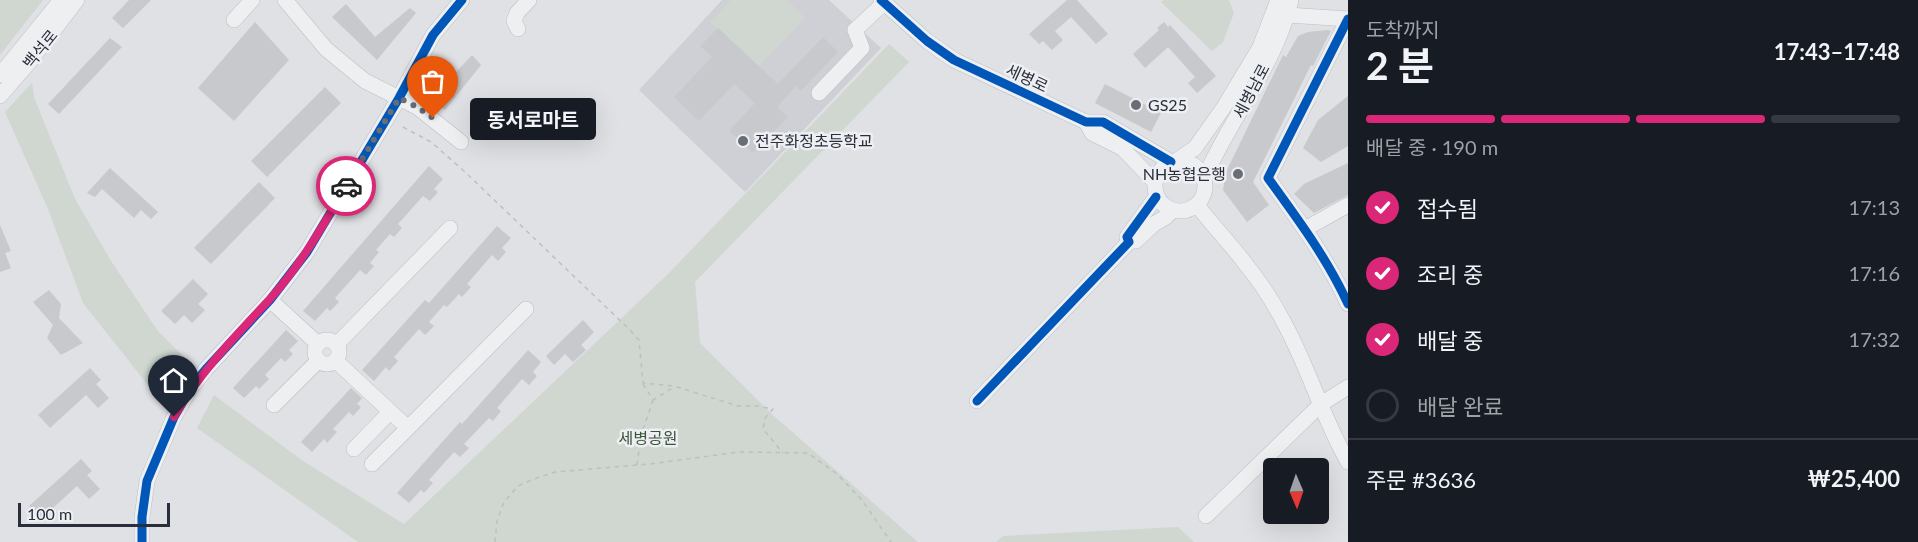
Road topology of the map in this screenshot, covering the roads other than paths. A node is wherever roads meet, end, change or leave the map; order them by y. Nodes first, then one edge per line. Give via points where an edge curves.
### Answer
1 (61, 0) edge
2 (77, 0) edge
3 (252, 0) edge
4 (285, 0) edge
5 (462, 0) edge
6 (529, 0) edge
7 (1278, 0) edge
8 (1292, 0) edge
9 (883, 2) edge
10 (1288, 15) junction
11 (1348, 19) edge
12 (234, 20) dead end
13 (518, 28) dead end
14 (0, 75) edge
15 (819, 93) dead end
16 (0, 96) edge
17 (399, 98) junction
18 (1086, 122) junction
19 (461, 142) dead end
20 (1174, 162) junction
21 (1204, 179) junction
22 (1154, 181) junction
23 (1156, 197) junction
24 (1197, 205) junction
25 (1348, 205) edge
26 (1172, 211) junction
27 (450, 228) dead end
28 (1305, 229) junction
29 (1129, 242) junction
30 (270, 300) junction
31 (1348, 304) edge
32 (526, 309) dead end
33 (318, 344) junction
34 (337, 344) junction
35 (318, 361) junction
36 (336, 361) junction
37 (1348, 387) edge
38 (977, 401) dead end
39 (1321, 404) junction
40 (274, 405) dead end
41 (390, 412) junction
42 (408, 428) junction
43 (354, 449) dead end
44 (1348, 462) edge
45 (372, 464) dead end
46 (1206, 516) dead end
47 (142, 542) edge

1 - 14 street, 백석로
2 - 16 street, 백석로
3 - 12 street
4 - 17 street via 326,49 365,81
5 - 17 street via 433,35
6 - 13 street via 517,13 514,21
7 - 20 street, 세병남로 via 1260,47 1224,106 1195,148
8 - 10 street, 세병남로
9 - 15 street via 855,30 861,48
9 - 18 street, 세병로 via 954,60
10 - 11 street
10 - 21 street, 세병남로
11 - 28 street via 1268,178
17 - 19 street via 417,107
17 - 30 street via 307,252
18 - 20 street, 세병로 via 1103,122
18 - 22 street, 세병로 via 1092,133 1122,148
20 - 21 street, 세병로 via 1190,163
20 - 22 street via 1162,168
21 - 24 street via 1204,193
22 - 23 street
23 - 26 street
23 - 29 street via 1127,237
24 - 26 street via 1183,212
24 - 39 street via 1245,262 1281,317
25 - 28 street
26 - 29 street via 1136,241
27 - 34 street
28 - 31 street
29 - 38 street
30 - 33 street
30 - 47 street via 206,369 174,417 147,481
32 - 42 street
33 - 34 street via 326,340
33 - 35 street
34 - 36 street via 340,351
35 - 36 street
35 - 40 street
36 - 41 street
37 - 39 street
39 - 44 street
39 - 46 street
41 - 42 street
41 - 43 street
42 - 45 street

